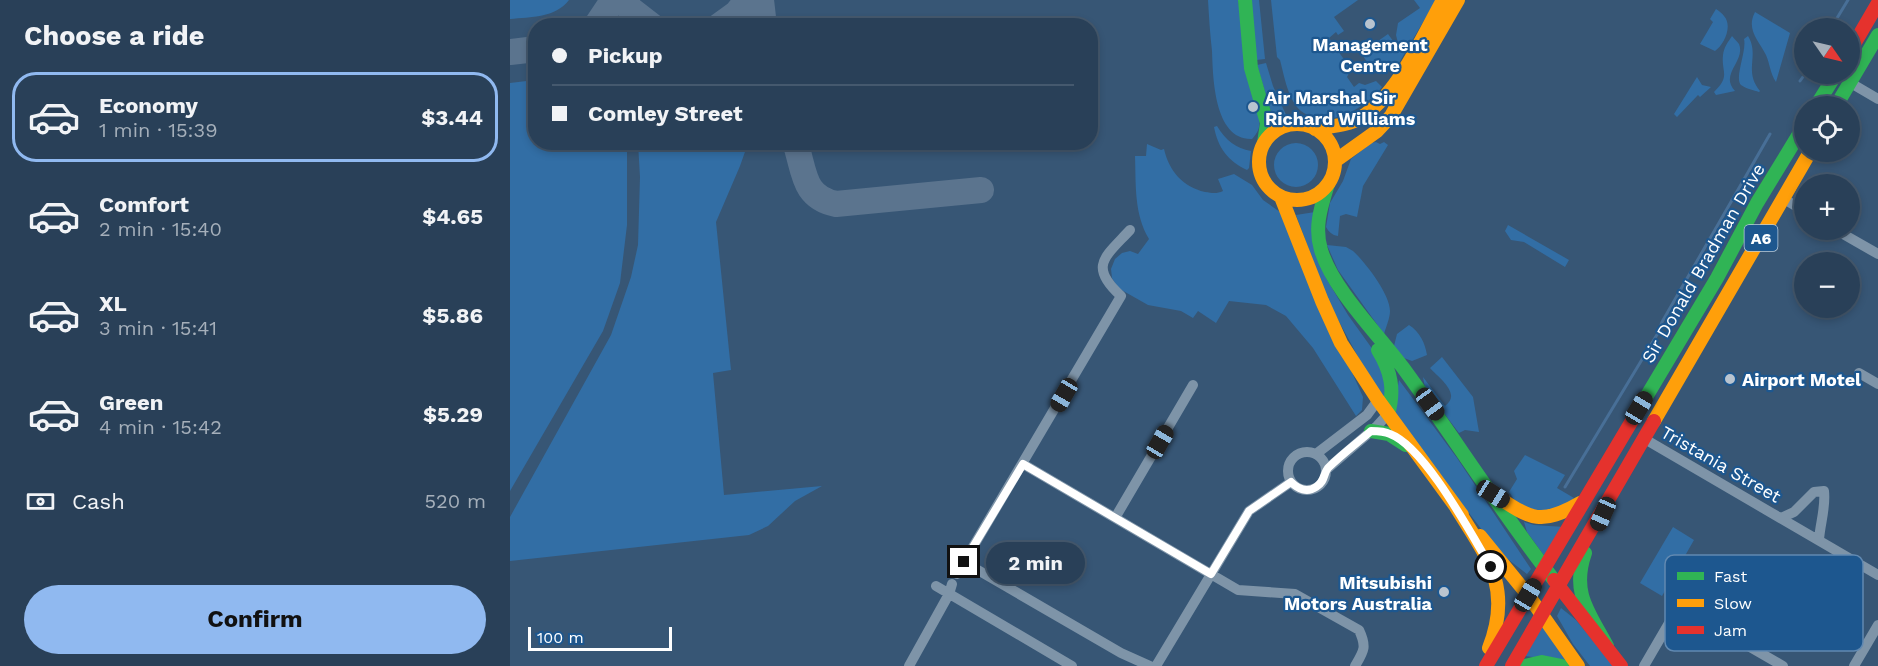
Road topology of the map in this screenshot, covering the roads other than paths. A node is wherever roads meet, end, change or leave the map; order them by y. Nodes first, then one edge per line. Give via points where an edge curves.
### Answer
1 (1245, 0) edge
2 (1443, 0) edge
3 (1458, 0) edge
4 (1878, 3) edge
5 (1860, 34) edge
6 (1878, 35) edge
7 (1860, 64) edge
8 (1852, 84) edge
9 (1878, 99) edge
10 (1315, 129) junction
11 (1794, 142) edge
12 (1262, 147) junction
13 (1335, 161) junction
14 (1804, 162) edge
15 (1328, 184) junction
16 (1281, 197) junction
17 (1784, 199) junction
18 (1794, 205) edge
19 (1130, 230) dead end
20 (1854, 240) edge
21 (1878, 254) edge
22 (1717, 278) junction
23 (1346, 296) junction
24 (1859, 373) dead end
25 (1878, 384) edge
26 (1193, 385) dead end
27 (1378, 400) junction
28 (1388, 414) junction
29 (1371, 431) junction
30 (1643, 438) junction
31 (1316, 454) junction
32 (1419, 457) junction
33 (1023, 464) junction
34 (1326, 470) junction
35 (1291, 482) junction
36 (1493, 494) junction
37 (1610, 497) junction
38 (1584, 500) junction
39 (1456, 507) junction
40 (1115, 518) junction
41 (1781, 518) junction
42 (1819, 540) junction
43 (1844, 555) edge
44 (964, 562) junction
45 (1863, 566) edge
46 (1545, 567) junction
47 (1211, 574) junction
48 (1878, 575) edge
49 (952, 584) junction
50 (936, 586) dead end
51 (1559, 586) junction
52 (1528, 595) junction
53 (1542, 614) junction
54 (1878, 625) edge
55 (1665, 630) edge
56 (1607, 646) junction
57 (1757, 651) edge
58 (1863, 651) edge
59 (1863, 651) edge
60 (909, 666) edge
61 (1070, 666) edge
62 (1150, 666) edge
63 (1156, 666) edge
64 (1355, 666) edge
65 (1484, 666) edge
66 (1512, 666) edge
67 (1525, 666) edge
68 (1562, 666) edge
69 (1578, 666) edge
70 (1621, 666) edge
71 (1644, 666) edge
72 (1783, 666) edge
73 (1854, 666) edge

1 - 12 main road via 1251,68 1267,123
2 - 10 main road via 1380,103 1358,119
3 - 13 main road via 1391,116 1377,132
4 - 5 main road
6 - 7 main road
8 - 9 street
10 - 12 main road via 1288,125 1273,133
10 - 13 main road via 1332,148
11 - 22 main road, Sir Donald Bradman Drive / A6
12 - 16 main road via 1259,163 1263,179
13 - 15 main road
14 - 17 main road, Sir Donald Bradman Drive / A6
15 - 16 main road via 1302,200
15 - 23 main road via 1318,219 1319,239 1326,263
16 - 27 main road via 1334,329
17 - 18 street
17 - 22 main road via 1770,203
17 - 30 main road, Sir Donald Bradman Drive / A6
19 - 33 street via 1102,265 1104,277 1121,297
20 - 21 street
22 - 38 main road, Sir Donald Bradman Drive / A6
23 - 28 main road via 1361,327 1388,364 1394,391
23 - 36 main road
24 - 25 street
26 - 40 street
27 - 28 main road
27 - 31 street via 1367,415
28 - 29 street
28 - 32 main road
29 - 32 main road via 1397,437
29 - 34 street
30 - 37 main road, Sir Donald Bradman Drive / A6
30 - 41 street, Tristania Street
31 - 34 street
31 - 35 street via 1301,453 1292,459 1288,470
32 - 39 main road
33 - 40 street
33 - 44 street
34 - 35 street via 1323,482 1313,489 1301,489
35 - 47 street via 1249,511
36 - 38 main road via 1541,520 1561,515
36 - 46 main road
37 - 51 main road, Sir Donald Bradman Drive / A6
37 - 56 main road via 1580,565 1578,584
38 - 46 main road, Sir Donald Bradman Drive / A6
39 - 52 main road
39 - 65 main road via 1491,567 1499,598 1499,614
40 - 47 street
41 - 42 street, Tristania Street
41 - 42 street, Tristania Street via 1794,512 1814,492 1824,491
42 - 43 street, Tristania Street
44 - 49 street
44 - 62 street
45 - 48 street, Tristania Street
46 - 51 main road
46 - 52 main road, Sir Donald Bradman Drive / A6
47 - 63 street
47 - 64 street via 1238,590 1295,594 1359,630 1364,651
49 - 50 street
49 - 60 street
49 - 61 street
51 - 53 main road, Sir Donald Bradman Drive / A6
51 - 56 main road
52 - 53 main road
52 - 65 main road, Sir Donald Bradman Drive / A6
53 - 66 main road, Sir Donald Bradman Drive / A6
53 - 69 main road
54 - 58 street
55 - 71 street
56 - 70 main road
57 - 72 street
59 - 73 street
67 - 68 main road via 1542,662

